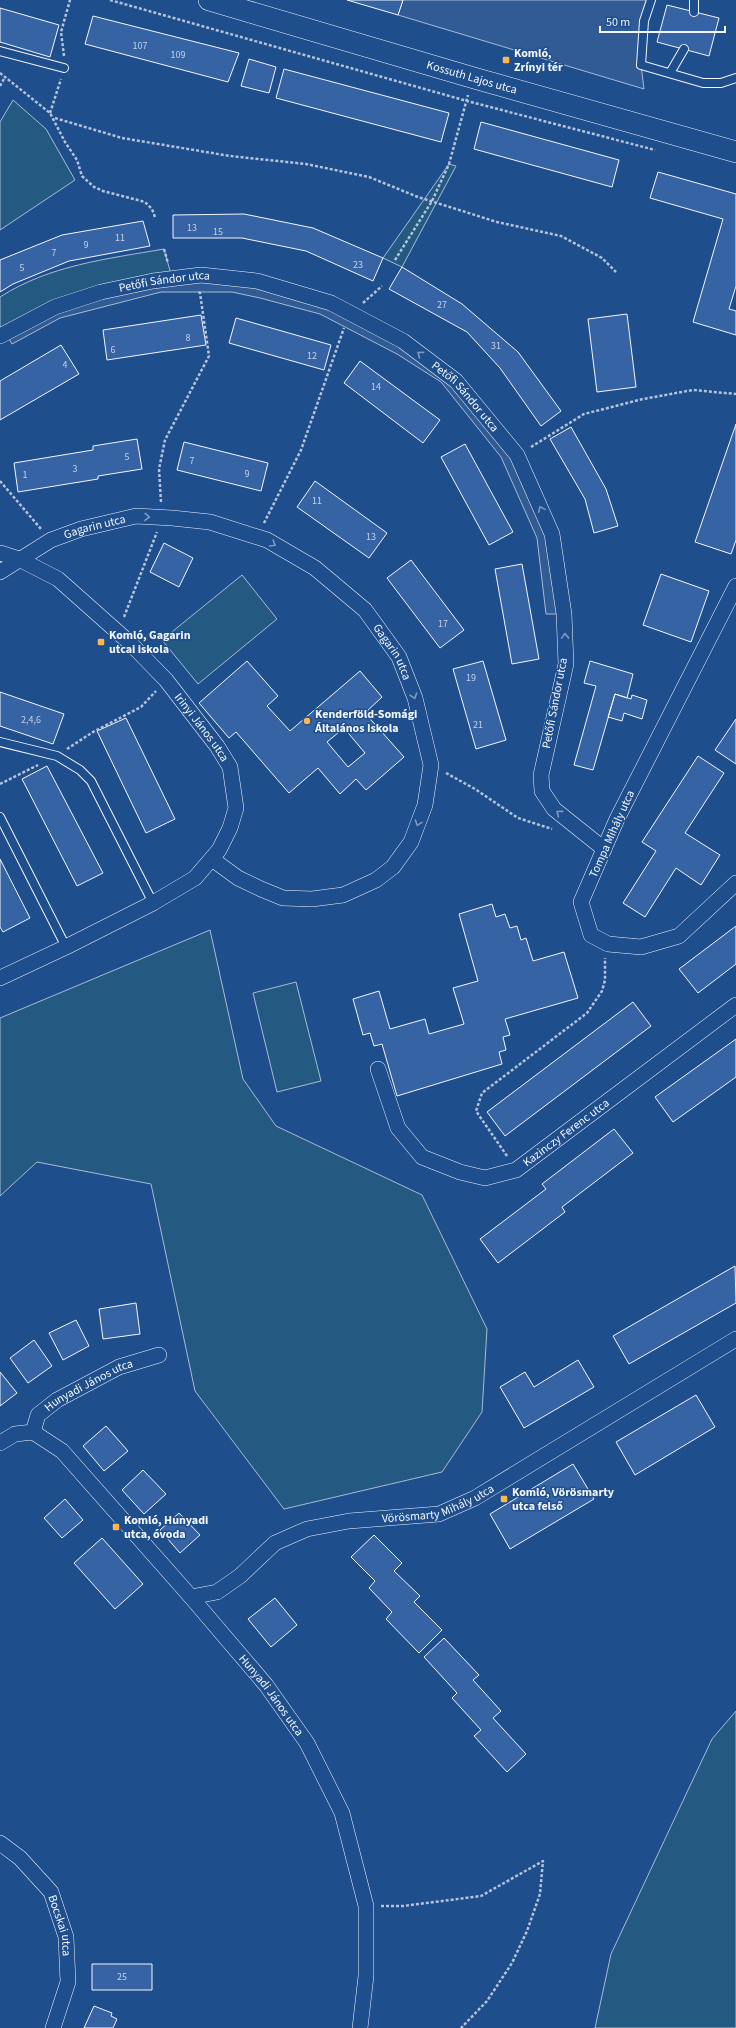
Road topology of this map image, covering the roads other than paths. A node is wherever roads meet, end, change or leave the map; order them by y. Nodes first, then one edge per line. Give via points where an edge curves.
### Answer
1 (209, 0) edge
2 (652, 0) edge
3 (694, 0) edge
4 (694, 12) dead end
5 (684, 49) dead end
6 (0, 51) edge
7 (64, 68) road end
8 (670, 73) junction
9 (736, 78) edge
10 (736, 152) edge
11 (0, 336) edge
12 (0, 553) edge
13 (19, 560) junction
14 (0, 572) edge
15 (736, 586) edge
16 (0, 742) edge
17 (0, 817) edge
18 (604, 849) junction
19 (212, 859) junction
20 (736, 883) edge
21 (153, 903) junction
22 (66, 947) junction
23 (0, 977) edge
24 (736, 1005) edge
25 (378, 1069) dead end
26 (736, 1339) edge
27 (159, 1355) dead end
28 (32, 1432) junction
29 (0, 1443) edge
30 (191, 1597) junction
31 (0, 1843) edge
32 (53, 2028) edge
33 (360, 2028) edge

1 - 10 main road, Kossuth Lajos utca
2 - 8 lane via 644,21 641,64
3 - 4 lane
5 - 8 lane
6 - 7 lane
8 - 9 lane via 703,83 721,83
18 -> 11 street, Petőfi Sándor utca via 554,809 542,791 541,774 566,664 564,614 552,534 517,455 456,381 403,341 331,303 257,281 201,275 101,292 55,307
12 - 13 street, Irinyi János utca
13 - 14 street, Gagarin utca
13 - 19 street, Irinyi János utca via 58,579 118,632 166,680 217,746 230,767 236,808 220,850
13 -> 19 street, Gagarin utca via 50,540 81,529 136,516 210,522 267,540 315,568 365,610 399,657 415,698 432,765 424,805 411,842 393,868 376,880 343,895 312,899 283,898 238,878
15 - 18 street, Tompa Mihály utca
16 - 21 lane via 57,756 80,770 91,781
17 - 22 lane
18 - 20 street, Tompa Mihály utca via 581,902 592,935 608,944 641,947 679,936
19 - 21 street, Irinyi János utca via 195,878
21 - 22 street, Irinyi János utca
22 - 23 street, Irinyi János utca
24 - 25 street, Kazinczy Ferenc utca via 516,1170 485,1178 460,1172 422,1157 398,1128
26 - 30 street, Vörösmarty Mihály utca via 475,1498 439,1514 349,1521 307,1529 275,1543 240,1576 217,1592
27 - 28 street, Hunyadi János utca via 119,1367 57,1400 38,1415
28 - 29 street via 15,1434
28 - 30 street, Hunyadi János utca via 62,1451
30 - 33 street, Hunyadi János utca via 266,1685 308,1743 342,1813 366,1906 366,1976
31 - 32 street, Bocskai utca via 20,1858 51,1892 66,1937 68,1982

